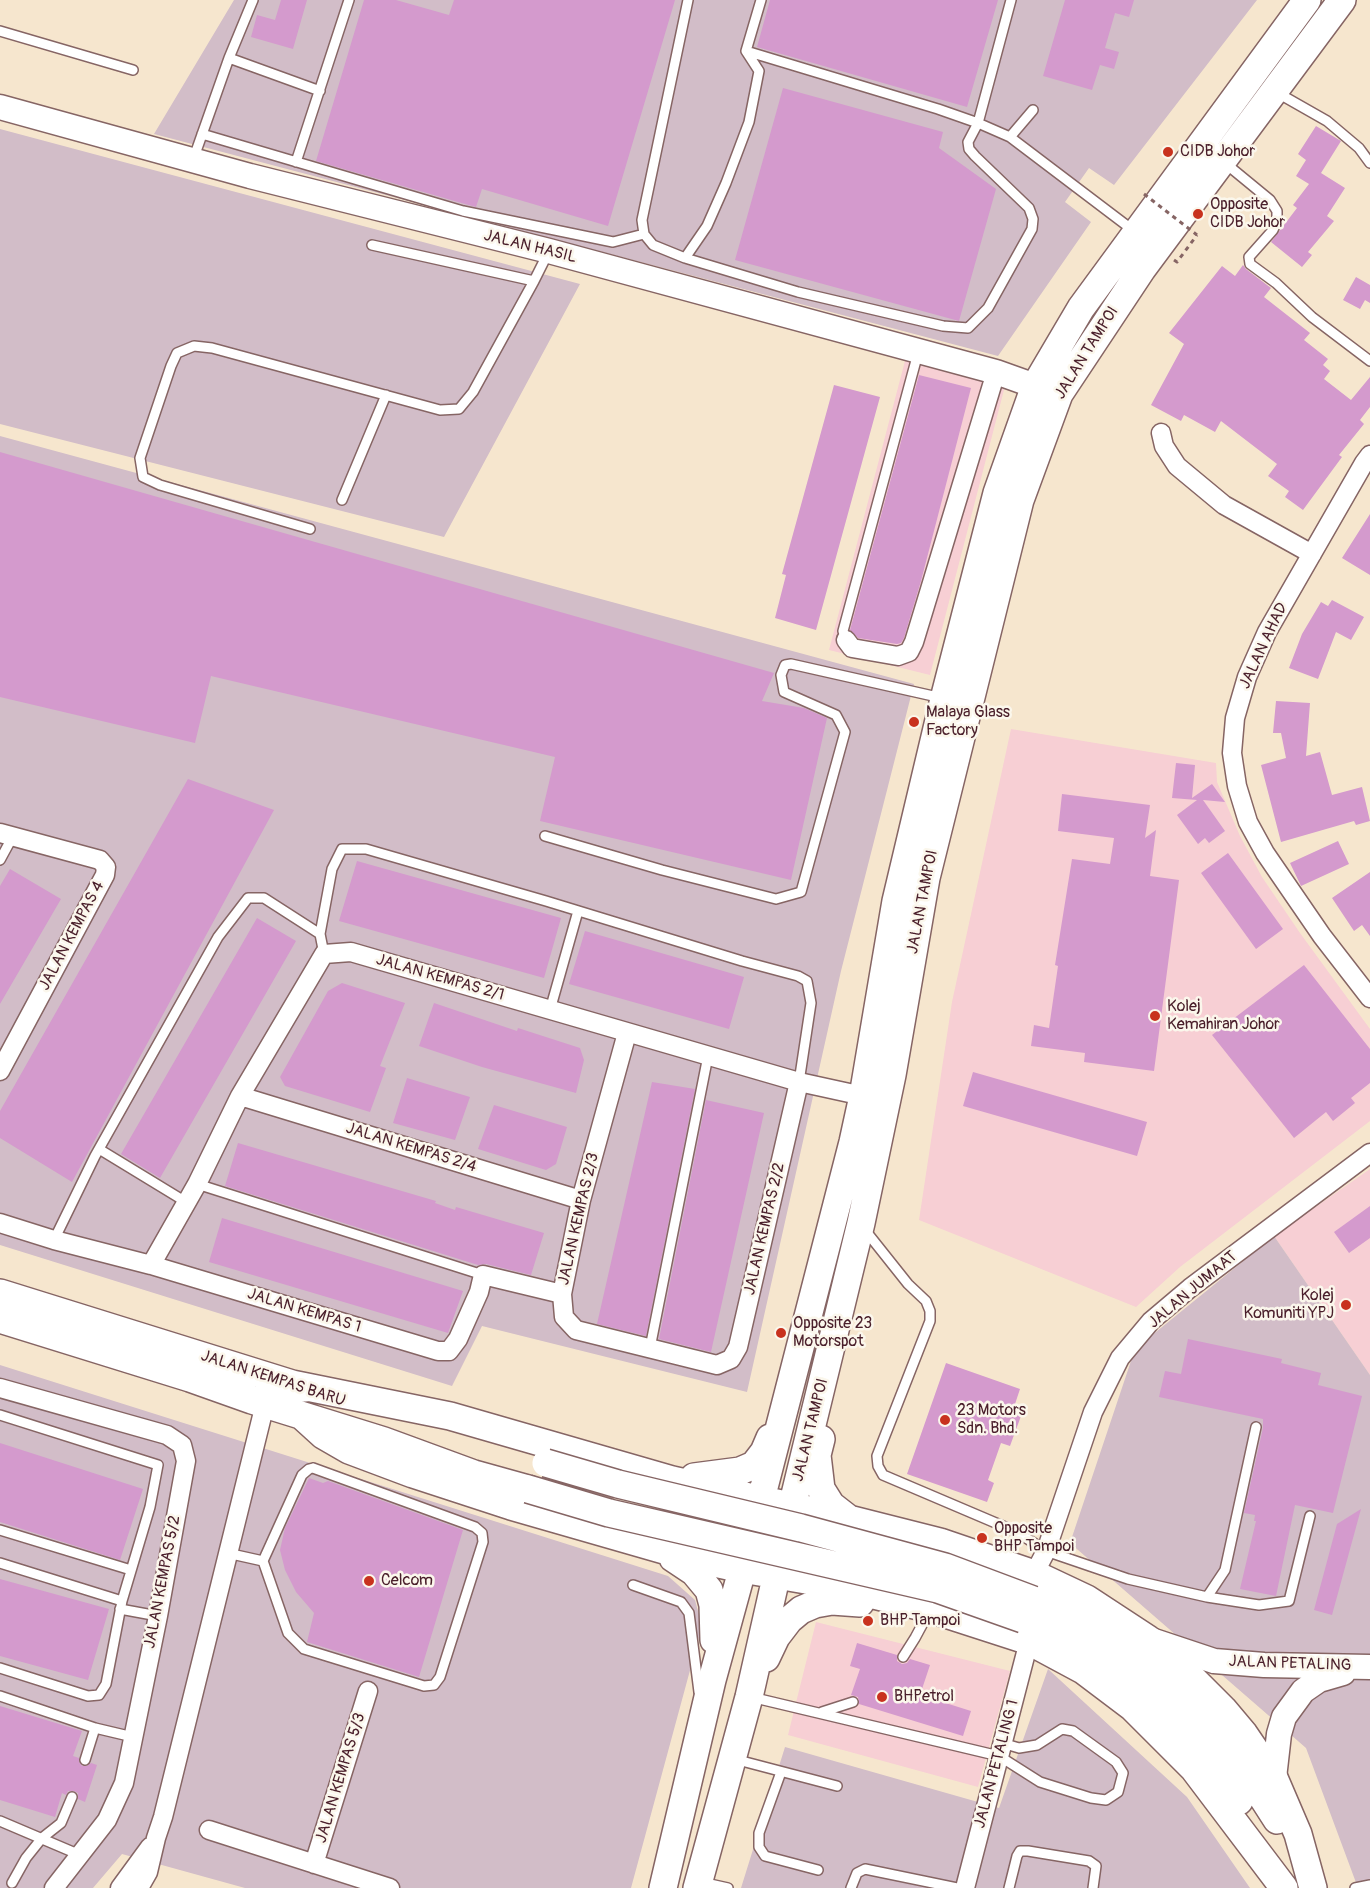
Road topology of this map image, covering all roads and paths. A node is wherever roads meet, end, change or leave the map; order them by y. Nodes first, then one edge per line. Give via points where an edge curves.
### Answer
1 (253, 0) edge
2 (349, 0) edge
3 (688, 0) edge
4 (760, 0) edge
5 (1011, 0) edge
6 (1307, 0) edge
7 (1342, 0) edge
8 (0, 31) edge
9 (746, 51) junction
10 (229, 58) junction
11 (133, 70) dead end
12 (320, 91) junction
13 (1274, 91) junction
14 (0, 107) edge
15 (1034, 110) dead end
16 (978, 123) junction
17 (202, 134) junction
18 (1010, 137) junction
19 (193, 160) junction
20 (1222, 161) junction
21 (296, 162) junction
22 (1370, 163) edge
23 (1144, 194) dead end
24 (1136, 232) junction
25 (644, 234) junction
26 (372, 245) dead end
27 (549, 251) junction
28 (686, 258) junction
29 (1177, 262) dead end
30 (534, 281) junction
31 (919, 351) junction
32 (1370, 361) edge
33 (996, 372) junction
34 (1047, 390) junction
35 (386, 395) junction
36 (1161, 433) dead end
37 (1370, 455) edge
38 (342, 500) dead end
39 (310, 529) dead end
40 (1312, 554) junction
41 (846, 640) joint
42 (944, 699) junction
43 (7, 835) edge
44 (545, 836) dead end
45 (0, 860) edge
46 (578, 911) junction
47 (320, 934) junction
48 (324, 954) junction
49 (1370, 998) edge
50 (550, 1010) junction
51 (627, 1033) junction
52 (708, 1056) junction
53 (0, 1071) edge
54 (892, 1075) junction
55 (799, 1082) junction
56 (240, 1096) junction
57 (863, 1096) junction
58 (99, 1149) junction
59 (1370, 1153) edge
60 (197, 1184) junction
61 (581, 1200) junction
62 (186, 1202) junction
63 (0, 1223) edge
64 (861, 1223) junction
65 (54, 1240) junction
66 (151, 1264) junction
67 (483, 1275) junction
68 (0, 1293) edge
69 (562, 1294) junction
70 (843, 1299) junction
71 (0, 1319) edge
72 (650, 1348) junction
73 (795, 1359) junction
74 (717, 1365) joint
75 (287, 1383) junction
76 (0, 1388) edge
77 (265, 1404) junction
78 (0, 1415) edge
79 (302, 1415) junction
80 (1256, 1427) dead end
81 (672, 1480) junction
82 (717, 1489) junction
83 (761, 1499) junction
84 (792, 1507) junction
85 (1310, 1516) dead end
86 (849, 1519) junction
87 (0, 1530) edge
88 (647, 1545) junction
89 (227, 1553) junction
90 (692, 1558) junction
91 (263, 1561) junction
92 (0, 1563) edge
93 (742, 1569) junction
94 (131, 1570) junction
95 (776, 1575) junction
96 (829, 1584) junction
97 (633, 1585) dead end
98 (1033, 1597) junction
99 (1208, 1597) junction
100 (121, 1605) junction
101 (924, 1607) junction
102 (158, 1617) junction
103 (1148, 1640) junction
104 (903, 1657) dead end
105 (1366, 1667) edge
106 (0, 1668) edge
107 (712, 1680) junction
108 (751, 1690) junction
109 (368, 1691) dead end
110 (0, 1696) edge
111 (852, 1702) dead end
112 (820, 1712) junction
113 (95, 1728) junction
114 (133, 1737) junction
115 (1000, 1750) junction
116 (732, 1758) junction
117 (85, 1760) dead end
118 (692, 1766) junction
119 (781, 1772) junction
120 (1274, 1778) junction
121 (837, 1785) dead end
122 (72, 1797) dead end
123 (0, 1821) edge
124 (210, 1830) dead end
125 (42, 1838) junction
126 (156, 1838) junction
127 (80, 1855) junction
128 (314, 1864) junction
129 (818, 1870) dead end
130 (923, 1880) junction
131 (12, 1882) dead end
132 (660, 1883) edge
133 (698, 1885) edge
134 (1370, 1885) edge
135 (941, 1886) edge
136 (54, 1888) edge
137 (120, 1888) edge
138 (139, 1888) edge
139 (390, 1888) edge
140 (728, 1888) edge
141 (851, 1888) edge
142 (932, 1888) edge
143 (957, 1888) edge
144 (965, 1888) edge
145 (1010, 1888) edge
146 (1093, 1888) edge
147 (1285, 1888) edge
148 (1313, 1888) edge
149 (1355, 1888) edge

1 - 10 lane
2 - 12 lane
3 - 25 lane via 642,220
4 - 9 lane
5 - 16 lane
6 - 24 main road, JALAN TAMPOI
7 - 13 main road, JALAN TAMPOI
8 - 11 lane
9 - 16 lane
9 - 28 lane via 759,71 749,122 726,183
10 - 12 lane
10 - 17 lane
12 - 21 lane
13 - 20 main road, JALAN TAMPOI
13 - 22 lane via 1327,121 1359,148
14 - 19 street, JALAN HASIL
15 - 18 lane
16 - 18 lane
16 - 28 lane via 968,142 969,149 1029,208 1033,219 1032,229 988,308 968,328 944,326 798,292
17 - 19 lane
17 - 21 lane
18 - 24 lane
19 - 27 street, JALAN HASIL
20 - 32 lane via 1270,200 1277,211 1273,230 1249,256 1250,264 1311,318
20 - 34 main road, JALAN TAMPOI
21 - 25 lane via 463,211 613,242
23 - 29 path, bridge via 1197,235
24 - 34 main road, JALAN TAMPOI via 1081,308
25 - 28 lane via 653,245
26 - 30 lane
27 - 30 lane
27 - 31 street, JALAN HASIL
30 - 35 lane via 473,392 459,408 440,410
31 - 33 street, JALAN HASIL
31 - 41 lane via 843,631
33 - 34 street, JALAN HASIL
33 - 41 street via 909,652 898,656 852,648
34 - 42 main road, JALAN TAMPOI via 996,493
34 - 54 main road, JALAN TAMPOI via 926,878
35 - 38 lane
35 - 39 lane via 212,348 194,345 177,353 140,458 143,477
36 - 40 street via 1177,466 1224,505
37 - 40 street, JALAN AHAD
40 - 49 street, JALAN AHAD via 1267,632 1247,677 1235,718 1232,753 1248,822 1265,853
42 - 44 lane via 785,665 781,675 784,692 836,715 845,732 801,892 776,899
42 - 57 main road, JALAN TAMPOI via 896,901
43 - 45 lane
43 - 53 street, JALAN KEMPAS 4 via 100,860 106,867
46 - 47 lane via 366,849 342,849 332,869
46 - 50 lane
46 - 55 lane via 807,981 811,1003
47 - 48 lane
47 - 58 lane via 264,898 248,898 218,937
48 - 50 street, JALAN KEMPAS 2/1 via 351,952
48 - 56 street
50 - 51 street, JALAN KEMPAS 2/1
51 - 52 street, JALAN KEMPAS 2/1
51 - 61 street, JALAN KEMPAS 2/3
52 - 55 street, JALAN KEMPAS 2/1
52 - 72 lane
54 - 57 street
54 - 64 main road, JALAN TAMPOI
55 - 57 street, JALAN KEMPAS 2/1
55 - 74 street, JALAN KEMPAS 2/2 via 738,1347 731,1359
56 - 60 street
56 - 61 street, JALAN KEMPAS 2/4
57 - 73 main road, JALAN TAMPOI
58 - 62 lane
58 - 65 lane
59 - 98 street, JALAN JUMAAT via 1190,1288 1152,1321 1120,1358 1093,1412
60 - 62 street
60 - 67 lane
61 - 69 street, JALAN KEMPAS 2/3
62 - 66 street
63 - 65 street, JALAN KEMPAS 1
64 - 70 main road, JALAN TAMPOI
64 - 98 lane via 886,1258 926,1301 930,1311 930,1321 878,1456 878,1466 883,1474 1017,1532
65 - 66 street, JALAN KEMPAS 1
66 - 67 street, JALAN KEMPAS 1 via 438,1351 449,1351 458,1340
67 - 69 street
68 - 75 main road, JALAN KEMPAS BARU
69 - 72 street, JALAN KEMPAS 2/3 via 564,1317 576,1330
70 - 84 main road, JALAN TAMPOI
70 - 86 main road via 838,1360 817,1455 821,1490 831,1505
71 - 77 main road, JALAN KEMPAS BARU
72 - 74 street, JALAN KEMPAS 2/3
73 - 81 main road via 770,1438 754,1465 740,1471
73 - 83 main road, JALAN TAMPOI
75 - 81 main road via 450,1416
75 - 98 main road, JALAN KEMPAS BARU, bridge via 411,1424 618,1484 945,1567
76 - 102 street, JALAN KEMPAS 5/2 via 128,1423 182,1445 186,1461
77 - 79 main road, JALAN KEMPAS BARU
77 - 89 street
78 - 94 lane via 158,1465
79 - 88 main road via 340,1445 413,1474
79 - 98 main road, JALAN KEMPAS BARU, bridge via 474,1474 609,1513 938,1589
80 - 99 lane via 1225,1570
81 - 82 main road
82 - 83 main road
82 - 90 main road via 727,1498 732,1523 717,1544
83 - 84 main road
83 - 93 main road, JALAN TAMPOI
84 - 86 main road
84 - 95 main road, JALAN TAMPOI
85 - 99 lane via 1289,1601 1259,1605
86 - 96 main road via 830,1531 824,1540 821,1560
86 - 98 main road via 940,1542
87 - 94 lane
88 - 90 main road
88 - 107 main road via 694,1572 709,1590 714,1629
89 - 91 lane
89 - 126 street
90 - 93 main road
91 - 91 lane via 288,1633 304,1649 429,1686 440,1677 483,1538 475,1527 309,1468 302,1475
92 - 100 lane
93 - 95 main road
93 - 107 main road, JALAN TAMPOI
94 - 100 lane
95 - 96 main road
95 - 108 main road, JALAN TAMPOI
96 - 101 main road
97 - 118 lane via 681,1602 689,1613 699,1689
98 - 99 lane via 1128,1579
98 - 101 main road
98 - 103 main road via 1087,1599
98 - 115 street, JALAN PETALING 1
98 - 147 main road via 1069,1641 1162,1708 1213,1762 1250,1816
98 - 148 main road via 1142,1662 1230,1747 1293,1847
100 - 102 lane
100 - 106 lane via 106,1684 99,1695
101 - 104 lane via 915,1638
101 - 108 main road via 831,1601 801,1610 776,1638
102 - 114 street, JALAN KEMPAS 5/2
103 - 105 street, JALAN PETALING via 1214,1661
103 - 120 main road via 1223,1709
105 - 120 street, JALAN PETALING via 1319,1680 1303,1691 1284,1717
107 - 118 main road, JALAN TAMPOI
108 - 112 lane
108 - 116 main road, JALAN TAMPOI
109 - 128 street, JALAN KEMPAS 5/3
110 - 113 lane
111 - 112 lane
112 - 115 lane
113 - 114 lane
113 - 117 lane
114 - 127 street, JALAN KEMPAS 5/2 via 120,1792 107,1820
115 - 115 lane via 1040,1782 1106,1800 1118,1792 1123,1773 1116,1762 1073,1731 1062,1729 1036,1745
115 - 144 street, JALAN PETALING 1
116 - 119 lane
116 - 133 main road, JALAN TAMPOI
118 - 132 main road, JALAN TAMPOI
119 - 121 lane
119 - 129 lane via 759,1833 759,1847 765,1856
120 - 148 main road via 1298,1834
122 - 125 lane via 61,1823
123 - 125 lane
124 - 128 street
125 - 127 lane
125 - 131 lane
126 - 137 street
126 - 138 street via 148,1872
127 - 136 street, JALAN KEMPAS 5/2
128 - 139 street
130 - 135 lane
130 - 141 lane via 865,1869 857,1874
130 - 142 lane
133 - 140 lane
134 - 149 lane
135 - 143 lane
145 - 146 lane via 1020,1851 1089,1861 1096,1866

